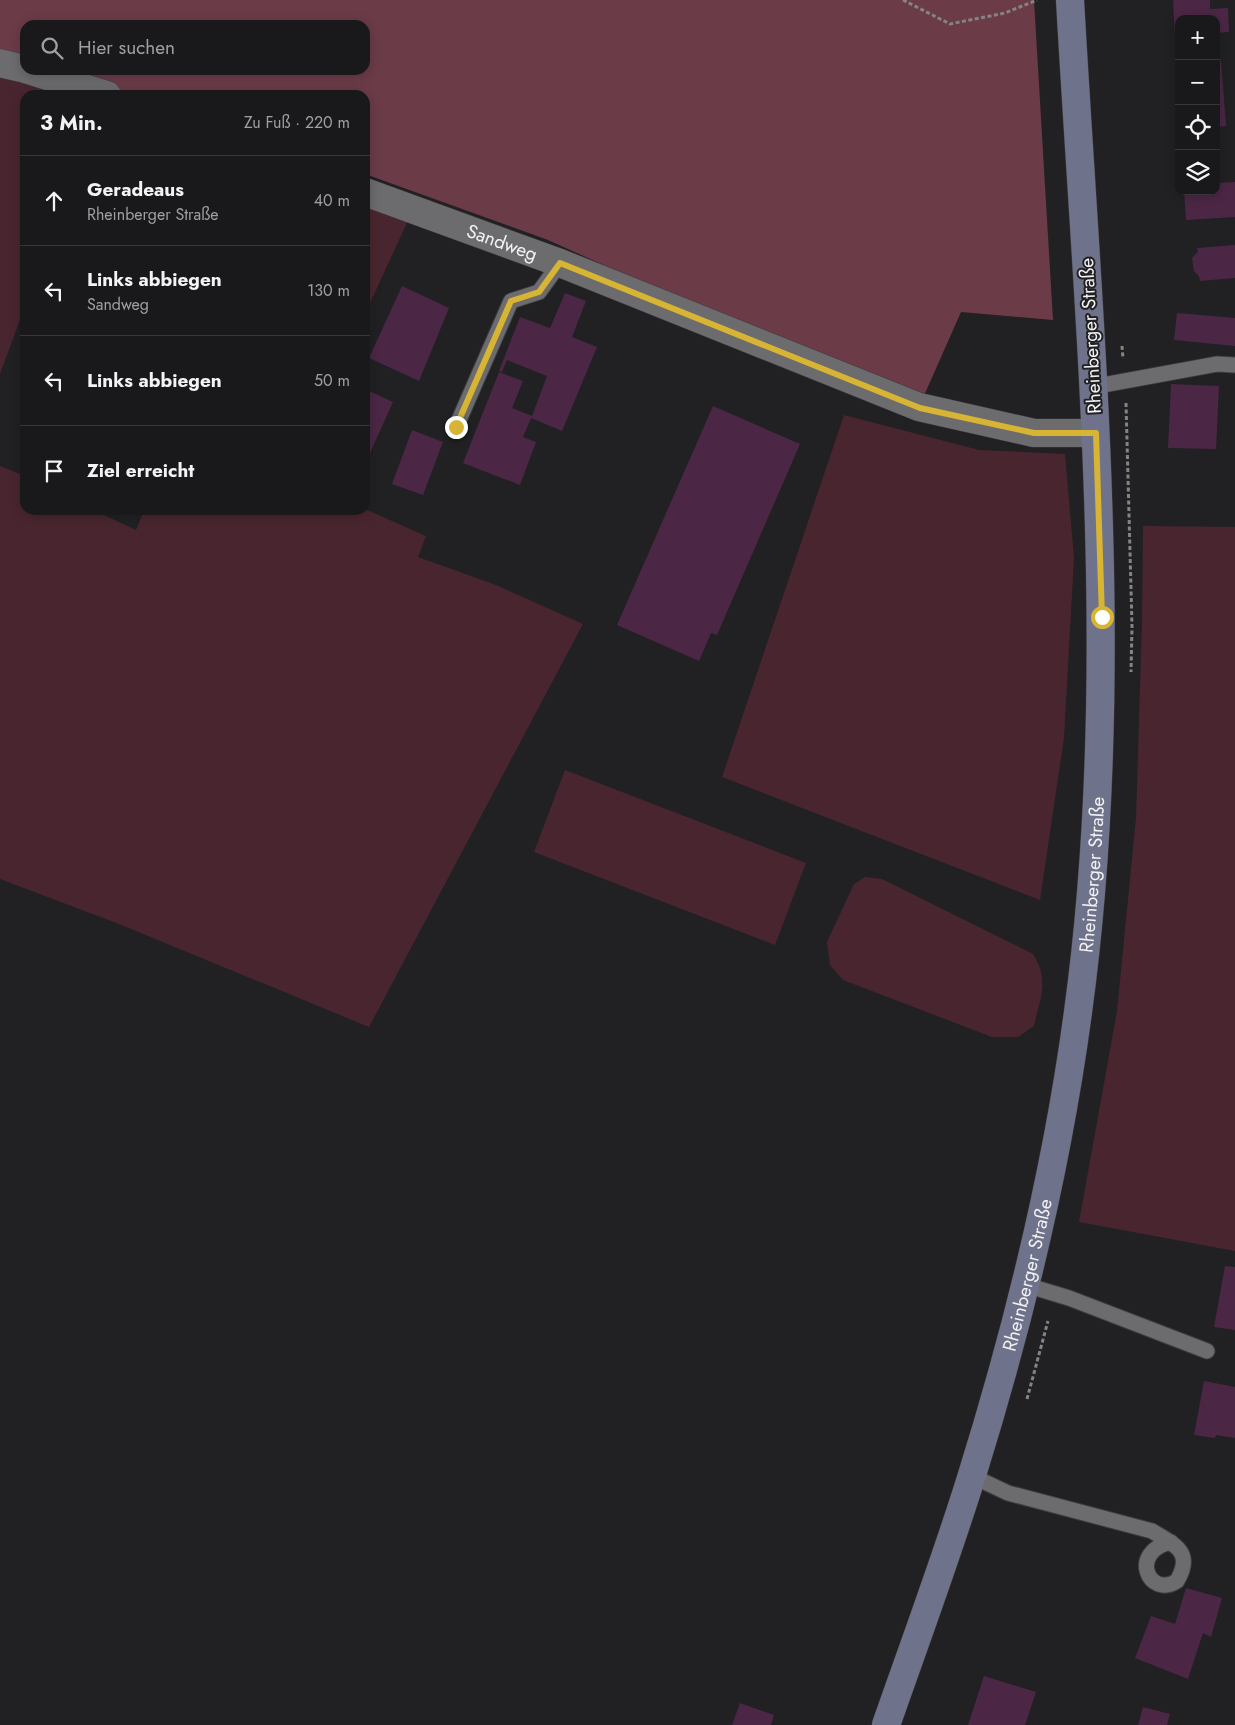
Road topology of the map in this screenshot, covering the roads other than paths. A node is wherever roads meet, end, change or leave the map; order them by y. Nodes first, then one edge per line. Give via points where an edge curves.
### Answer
1 (1070, 0) edge
2 (0, 62) edge
3 (20, 68) edge
4 (42, 75) edge
5 (91, 90) edge
6 (370, 194) edge
7 (560, 263) junction
8 (1235, 365) edge
9 (1092, 387) junction
10 (456, 427) dead end
11 (1096, 433) junction
12 (1026, 1285) junction
13 (1207, 1351) dead end
14 (972, 1476) junction
15 (1171, 1542) dead end
16 (886, 1725) edge

1 - 9 main road, Rheinberger Straße
2 - 3 street
4 - 5 street
6 - 7 street, Sandweg
7 - 10 lane via 539,292 511,301
7 - 11 street, Sandweg via 920,408 1034,433
8 - 9 lane via 1217,364
9 - 11 main road, Rheinberger Straße
11 - 12 main road, Rheinberger Straße via 1102,626 1101,731 1093,873 1077,1021 1055,1152
12 - 13 lane via 1069,1298
12 - 14 main road, Rheinberger Straße
14 - 15 lane via 1008,1493 1152,1531
14 - 16 main road, Rheinberger Straße

